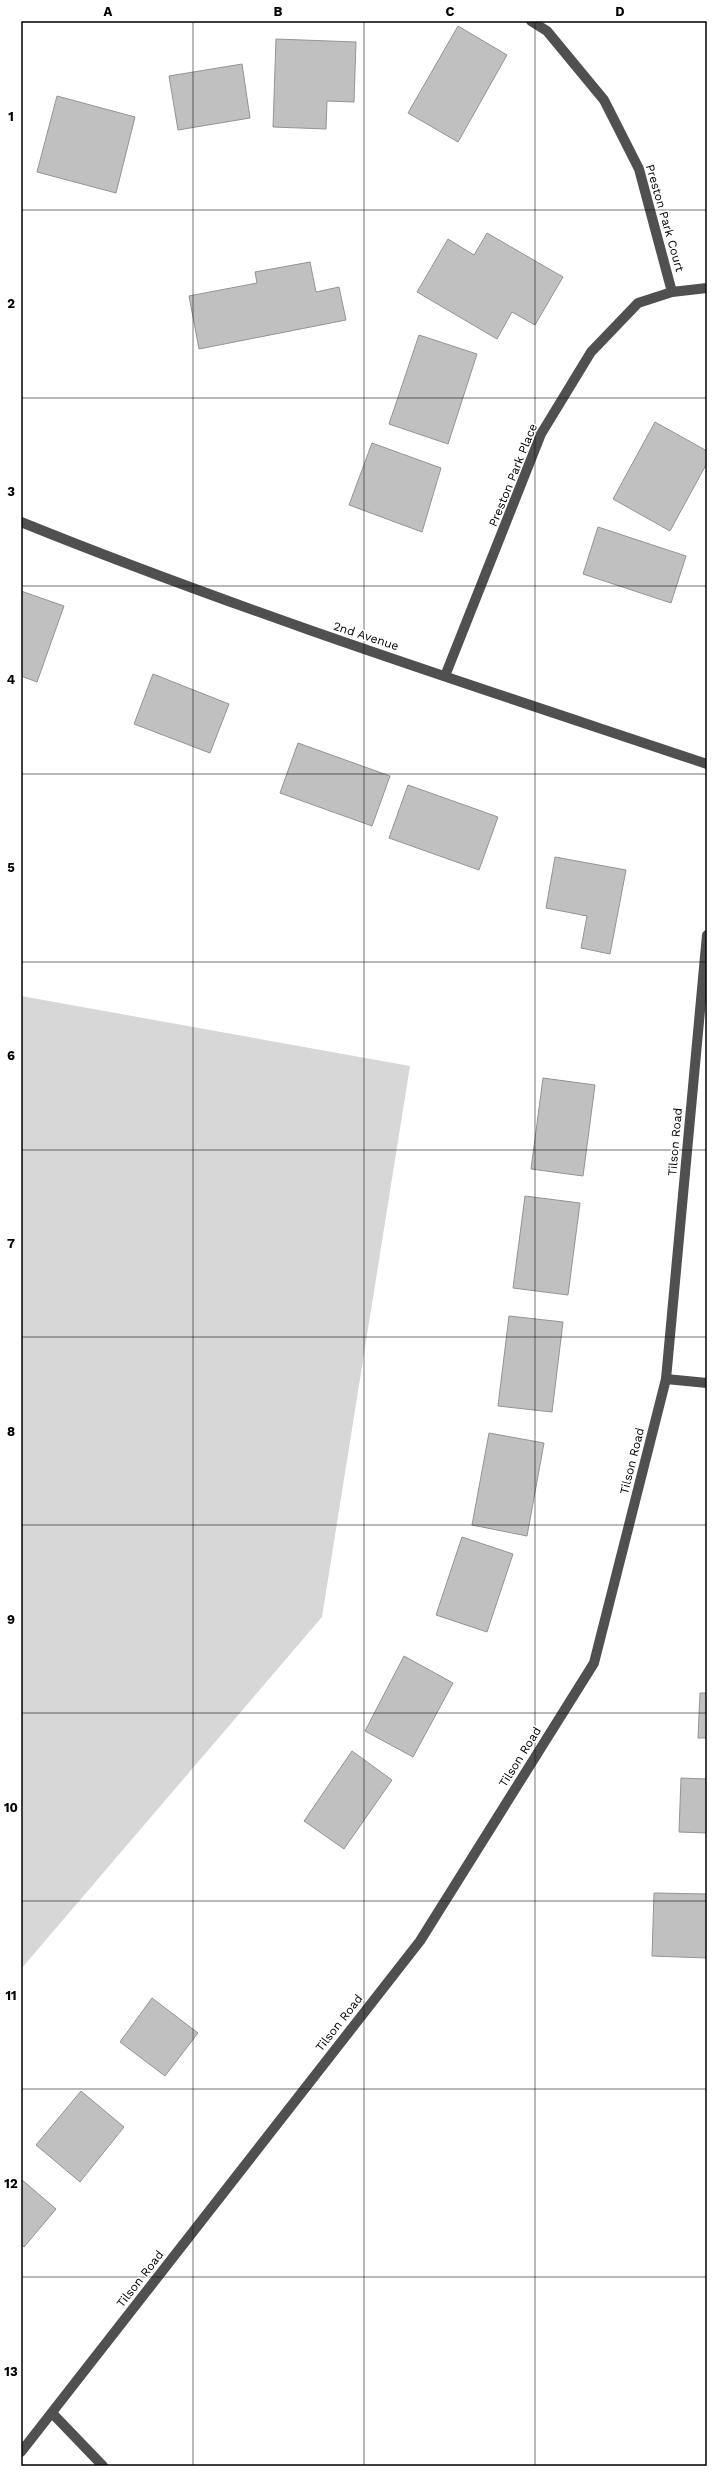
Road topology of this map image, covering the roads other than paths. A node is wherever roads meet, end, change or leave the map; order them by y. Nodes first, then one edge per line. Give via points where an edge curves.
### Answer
1 (530, 21) edge
2 (707, 288) edge
3 (672, 292) junction
4 (21, 522) edge
5 (445, 676) junction
6 (707, 764) edge
7 (707, 935) edge
8 (666, 1379) junction
9 (707, 1383) edge
10 (52, 2413) junction
11 (21, 2452) edge
12 (102, 2466) edge

1 - 3 street, Preston Park Court via 547,30 607,107 639,169
2 - 3 street, Preston Park Place
3 - 5 street, Preston Park Place via 638,304 591,352 542,434
4 - 5 street, 2nd Avenue via 284,622
5 - 6 street, 2nd Avenue
7 - 8 street, Tilson Road
8 - 9 street
8 - 10 street, Tilson Road via 594,1663 420,1941
10 - 11 street, Tilson Road
10 - 12 street

